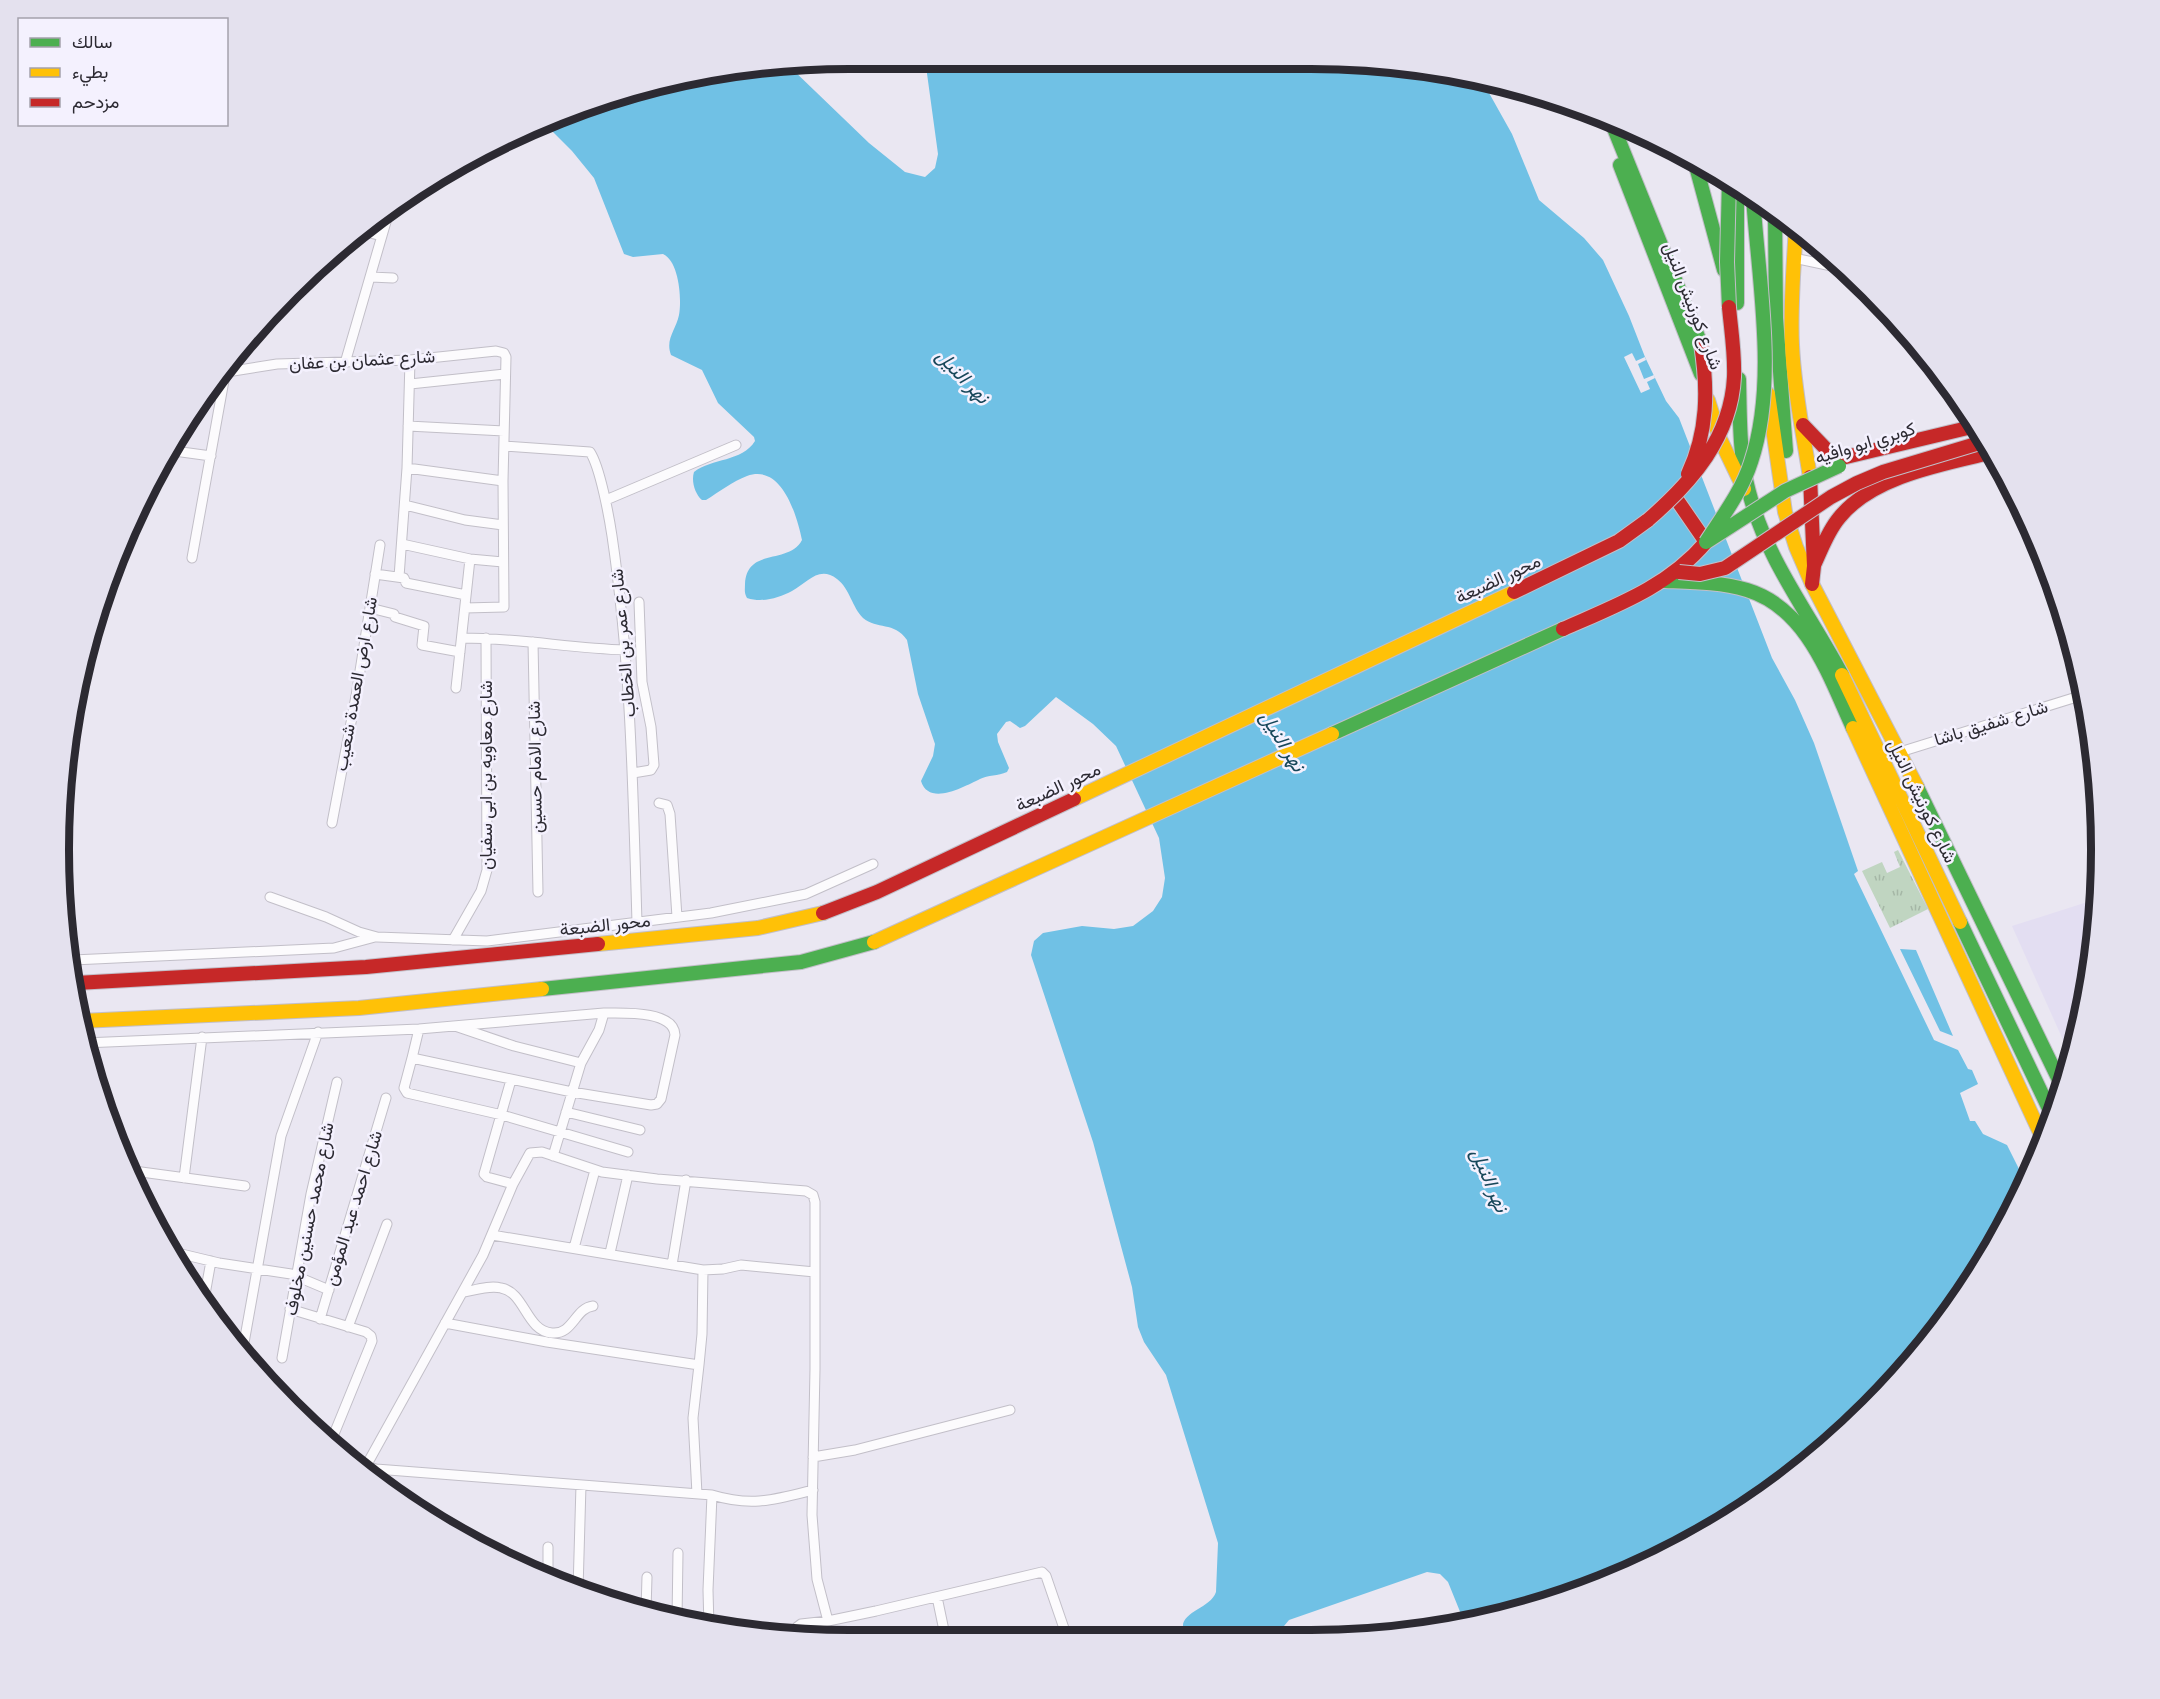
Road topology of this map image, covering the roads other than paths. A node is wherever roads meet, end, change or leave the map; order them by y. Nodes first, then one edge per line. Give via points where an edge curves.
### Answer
1 (1605, 126) edge
2 (1615, 131) edge
3 (1618, 132) edge
4 (1620, 143) junction
5 (1697, 172) edge
6 (1729, 192) edge
7 (1737, 197) edge
8 (1754, 208) edge
9 (1762, 213) edge
10 (386, 222) edge
11 (1775, 222) edge
12 (370, 233) edge
13 (382, 236) junction
14 (1795, 238) edge
15 (1794, 258) junction
16 (1827, 265) edge
17 (371, 277) junction
18 (393, 278) dead end
19 (1728, 288) junction
20 (410, 360) junction
21 (345, 363) junction
22 (231, 373) edge
23 (505, 374) junction
24 (225, 382) edge
25 (410, 384) junction
26 (1803, 425) junction
27 (408, 426) junction
28 (1967, 428) edge
29 (504, 431) junction
30 (1970, 433) edge
31 (1976, 444) edge
32 (736, 445) dead end
33 (504, 446) junction
34 (179, 452) edge
35 (1983, 455) edge
36 (211, 456) junction
37 (407, 468) junction
38 (503, 481) junction
39 (1675, 497) junction
40 (606, 500) junction
41 (405, 505) junction
42 (1753, 506) junction
43 (503, 525) junction
44 (1706, 542) junction
45 (402, 544) junction
46 (380, 546) dead end
47 (1796, 547) junction
48 (192, 558) dead end
49 (470, 559) junction
50 (504, 562) junction
51 (1814, 566) junction
52 (1679, 572) junction
53 (375, 574) junction
54 (399, 577) junction
55 (1665, 581) junction
56 (1812, 584) junction
57 (466, 596) junction
58 (639, 603) dead end
59 (370, 608) junction
60 (465, 608) junction
61 (462, 638) junction
62 (486, 638) junction
63 (533, 642) junction
64 (625, 650) junction
65 (460, 652) junction
66 (456, 688) dead end
67 (2076, 696) edge
68 (1900, 752) junction
69 (633, 773) junction
70 (659, 803) dead end
71 (332, 823) dead end
72 (873, 864) dead end
73 (538, 892) dead end
74 (270, 897) dead end
75 (677, 918) junction
76 (637, 922) junction
77 (377, 937) junction
78 (453, 939) junction
79 (77, 960) edge
80 (81, 983) edge
81 (604, 1013) junction
82 (88, 1021) edge
83 (453, 1025) junction
84 (419, 1029) junction
85 (318, 1032) junction
86 (202, 1037) junction
87 (94, 1043) edge
88 (412, 1058) junction
89 (581, 1063) junction
90 (2057, 1076) edge
91 (512, 1080) junction
92 (337, 1082) dead end
93 (572, 1092) junction
94 (386, 1098) dead end
95 (2048, 1106) edge
96 (566, 1112) junction
97 (502, 1115) junction
98 (640, 1130) dead end
99 (2039, 1131) edge
100 (559, 1132) junction
101 (628, 1152) dead end
102 (553, 1156) junction
103 (595, 1170) junction
104 (139, 1172) edge
105 (628, 1175) junction
106 (184, 1178) junction
107 (686, 1180) junction
108 (513, 1184) junction
109 (245, 1186) dead end
110 (387, 1224) dead end
111 (492, 1235) junction
112 (574, 1248) junction
113 (610, 1253) junction
114 (183, 1255) edge
115 (211, 1262) junction
116 (672, 1265) junction
117 (257, 1269) junction
118 (703, 1270) junction
119 (815, 1272) junction
120 (296, 1276) junction
121 (206, 1290) edge
122 (329, 1290) junction
123 (464, 1292) junction
124 (593, 1306) dead end
125 (290, 1309) junction
126 (320, 1319) junction
127 (445, 1323) junction
128 (348, 1327) junction
129 (244, 1342) edge
130 (282, 1358) dead end
131 (699, 1365) junction
132 (1010, 1410) dead end
133 (334, 1435) edge
134 (813, 1457) junction
135 (366, 1462) edge
136 (380, 1473) edge
137 (581, 1485) junction
138 (813, 1490) junction
139 (697, 1494) junction
140 (712, 1495) junction
141 (548, 1547) dead end
142 (678, 1553) dead end
143 (548, 1570) edge
144 (647, 1577) dead end
145 (578, 1581) edge
146 (937, 1597) junction
147 (646, 1603) edge
148 (677, 1610) edge
149 (709, 1617) edge
150 (828, 1621) junction
151 (797, 1628) edge
152 (944, 1630) edge
153 (1065, 1630) edge

1 - 42 main road, شارع كورنيش النيل via 1701,374 1720,439
2 - 4 main road
3 - 4 main road
4 - 39 main road, bridge via 1701,344 1705,369 1704,420 1699,445
5 - 19 main road, bridge
6 - 19 main road, محور الضبعة, bridge
7 - 42 main road, شارع كورنيش النيل via 1740,421
8 - 44 main road, bridge via 1765,354 1762,418 1744,480
9 - 47 main road, شارع كورنيش النيل via 1759,307 1778,473
10 - 13 street
11 - 47 main road via 1776,318 1787,462 1799,524
12 - 13 street
13 - 17 street
14 - 15 main road
15 - 16 street
15 - 26 main road via 1792,344
17 - 18 street
17 - 21 street
19 - 39 main road, محور الضبعة, bridge via 1734,363 1729,409 1712,451
20 - 21 street, شارع عثمان بن عفان
20 - 23 street, شارع عثمان بن عفان via 496,351 506,357
20 - 25 street
21 - 22 street, شارع عثمان بن عفان via 277,364
23 - 25 street
23 - 29 street
24 - 36 street
25 - 27 street
26 - 28 main road via 1821,447 1846,457
26 - 51 main road
27 - 29 street
27 - 37 street
29 - 33 street
30 - 44 main road, كوبري ابو وافيه, bridge via 1839,466 1785,491
31 - 52 main road, bridge via 1857,483 1725,568 1700,574
32 - 40 street
33 - 38 street
33 - 40 street, شارع عمر بن الخطاب via 590,452
34 - 36 street
35 - 51 main road via 1926,470 1853,503 1831,530
36 - 48 street
37 - 38 street
37 - 41 street
38 - 43 street
39 - 44 main road
39 - 80 main road, محور الضبعة, bridge via 1632,532 1596,553 831,911 758,928 390,965
40 - 64 street, شارع عمر بن الخطاب via 618,570
41 - 43 street
41 - 45 street
42 - 95 main road, شارع كورنيش النيل via 1772,551 1848,687
43 - 50 street
44 - 52 main road
45 - 49 street
45 - 54 street
46 - 53 street, شارع ارض العمدة شعيب
47 - 56 main road, شارع كورنيش النيل
49 - 50 street
49 - 57 street
50 - 60 street via 504,607
51 - 56 main road
52 - 55 main road
53 - 54 street
53 - 59 street, شارع ارض العمدة شعيب
54 - 57 street via 405,578 406,583
55 - 82 main road via 898,932 837,953 764,967 359,1008
55 - 99 main road via 1726,585 1756,593 1784,609 1807,636
56 - 68 main road, شارع كورنيش النيل
57 - 60 street
58 - 69 street via 642,682 654,765 651,770
59 - 65 street via 424,626 422,645
59 - 71 street, شارع ارض العمدة شعيب
60 - 61 street
61 - 62 street
61 - 65 street
62 - 63 street
62 - 78 street, شارع معاويه بن ابى سفيان via 487,870 481,891
63 - 64 street
63 - 73 street, شارع الامام حسين
64 - 69 street, شارع عمر بن الخطاب
65 - 66 street
67 - 68 street, شارع شفيق باشا
68 - 90 main road, شارع كورنيش النيل
69 - 76 street, شارع عمر بن الخطاب
70 - 75 street via 667,806 670,814
72 - 75 street via 806,894
74 - 77 street
75 - 76 street
76 - 78 street via 487,941
77 - 78 street
77 - 79 street via 334,948
81 - 83 street
81 - 89 street via 600,1030
81 - 93 street via 652,1016 673,1027 675,1035 661,1099 651,1105
83 - 84 street
83 - 89 street
84 - 85 street
84 - 88 street
85 - 86 street
85 - 117 street via 280,1136
86 - 87 street
86 - 106 street
88 - 91 street
88 - 97 street via 404,1088 407,1093
89 - 93 street
91 - 93 street
91 - 97 street
92 - 120 street, شارع محمد حسنين مخلوف
93 - 96 street
94 - 122 street, شارع احمد عبد المؤمن
96 - 98 street
96 - 100 street
97 - 100 street
97 - 108 street via 484,1176
100 - 101 street
100 - 102 street
102 - 103 street
102 - 108 street via 538,1151 530,1153
103 - 105 street
103 - 112 street
104 - 106 street
105 - 107 street
105 - 113 street
106 - 109 street
107 - 116 street
107 - 119 street via 810,1192 815,1202
108 - 111 street
110 - 128 street
111 - 112 street
111 - 123 street
112 - 113 street
113 - 116 street
114 - 115 street
115 - 117 street
115 - 121 street
116 - 118 street
117 - 120 street
117 - 129 street
118 - 119 street via 741,1265
118 - 131 street
119 - 134 street
120 - 122 street
120 - 125 street, شارع محمد حسنين مخلوف
122 - 126 street, شارع احمد عبد المؤمن
123 - 124 street via 507,1289 525,1313 552,1334 568,1329 583,1310
123 - 127 street
125 - 126 street
125 - 130 street, شارع محمد حسنين مخلوف
126 - 128 street
127 - 131 street
127 - 135 street
128 - 133 street via 369,1334 372,1341
131 - 139 street via 693,1418
132 - 134 street
134 - 138 street
136 - 137 street
137 - 139 street
137 - 145 street
138 - 140 street via 744,1503
138 - 150 street via 814,1558
139 - 140 street
140 - 149 street
141 - 143 street
142 - 148 street
144 - 147 street
146 - 150 street
146 - 152 street
146 - 153 street via 1042,1572
150 - 151 street

